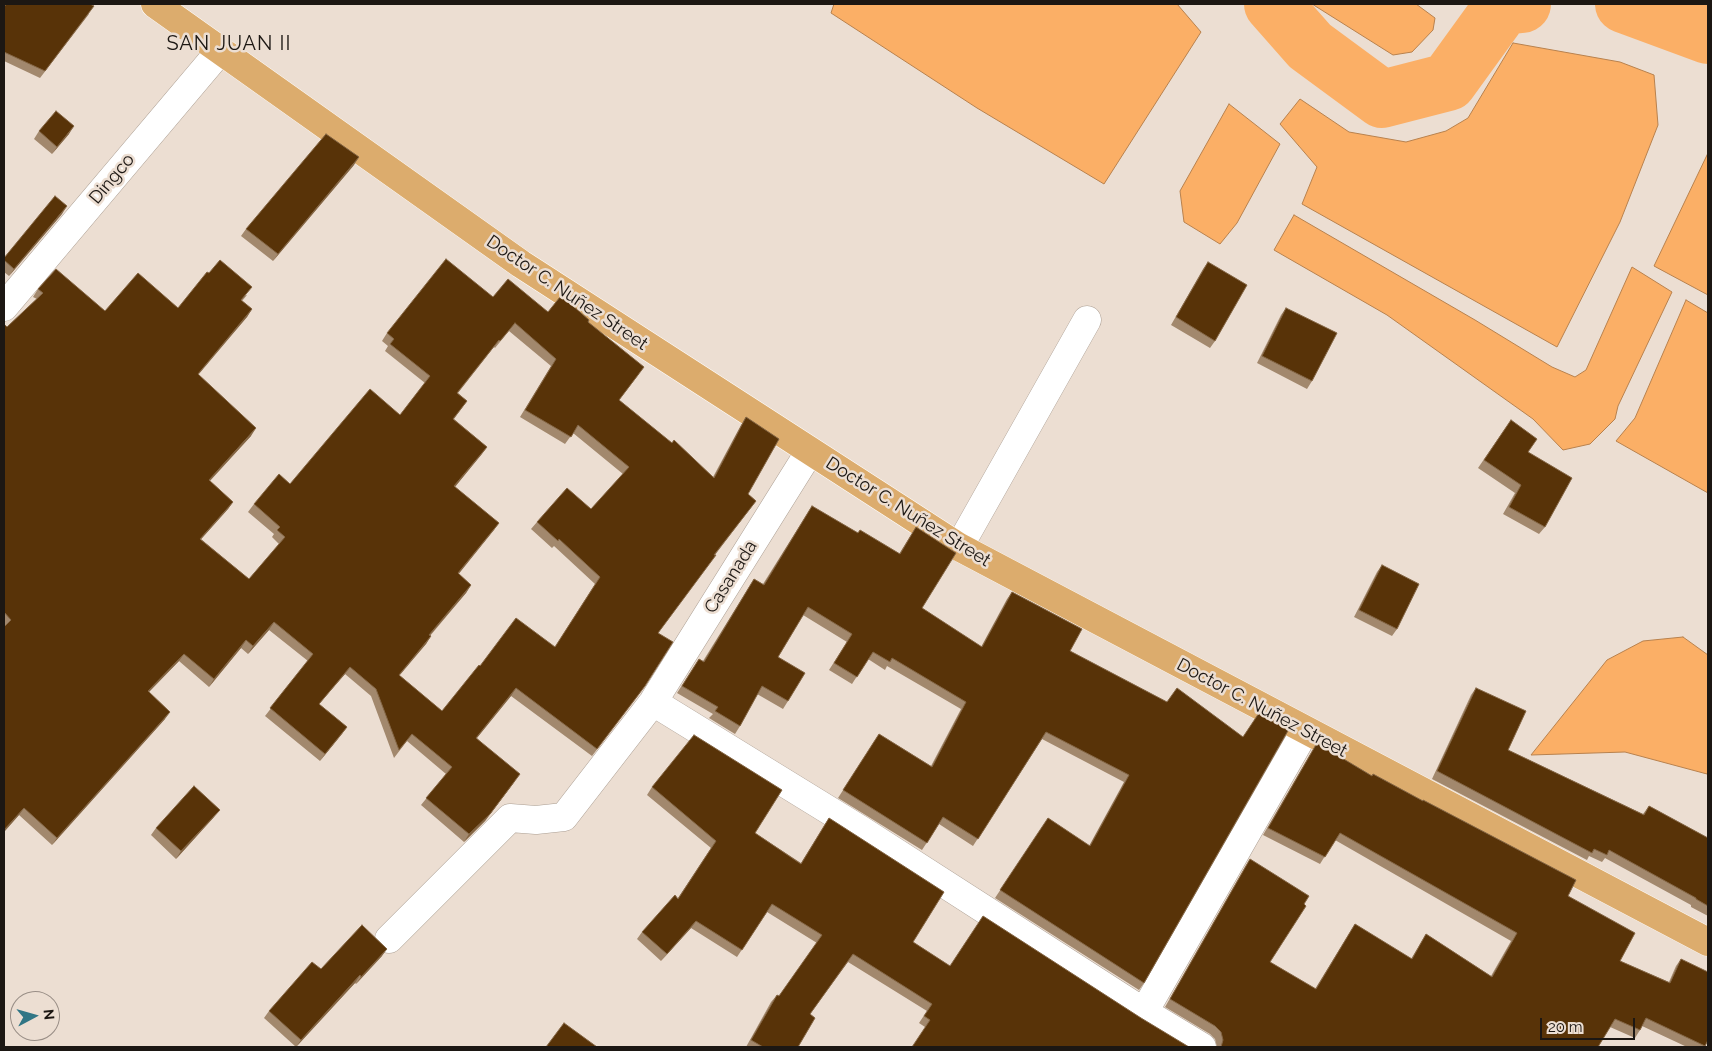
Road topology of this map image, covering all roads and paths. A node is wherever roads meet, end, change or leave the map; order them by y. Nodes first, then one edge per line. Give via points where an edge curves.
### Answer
1 (154, 4) edge
2 (220, 51) junction
3 (4, 307) edge
4 (1087, 320) dead end
5 (810, 451) junction
6 (959, 547) junction
7 (653, 702) junction
8 (1305, 731) junction
9 (388, 939) dead end
10 (1708, 942) edge
11 (1144, 1012) junction
12 (1202, 1047) edge

1 - 2 main road, Doctor C. Nuñez Street
2 - 3 street, Dingco
2 - 5 main road, Doctor C. Nuñez Street via 521,264
4 - 6 street
5 - 6 main road, Doctor C. Nuñez Street
5 - 7 street, Casanada
6 - 8 main road, Doctor C. Nuñez Street
7 - 9 street, Casanada via 564,817 510,818
7 - 11 street via 861,830
8 - 10 main road, Doctor C. Nuñez Street
8 - 11 street
11 - 12 street

